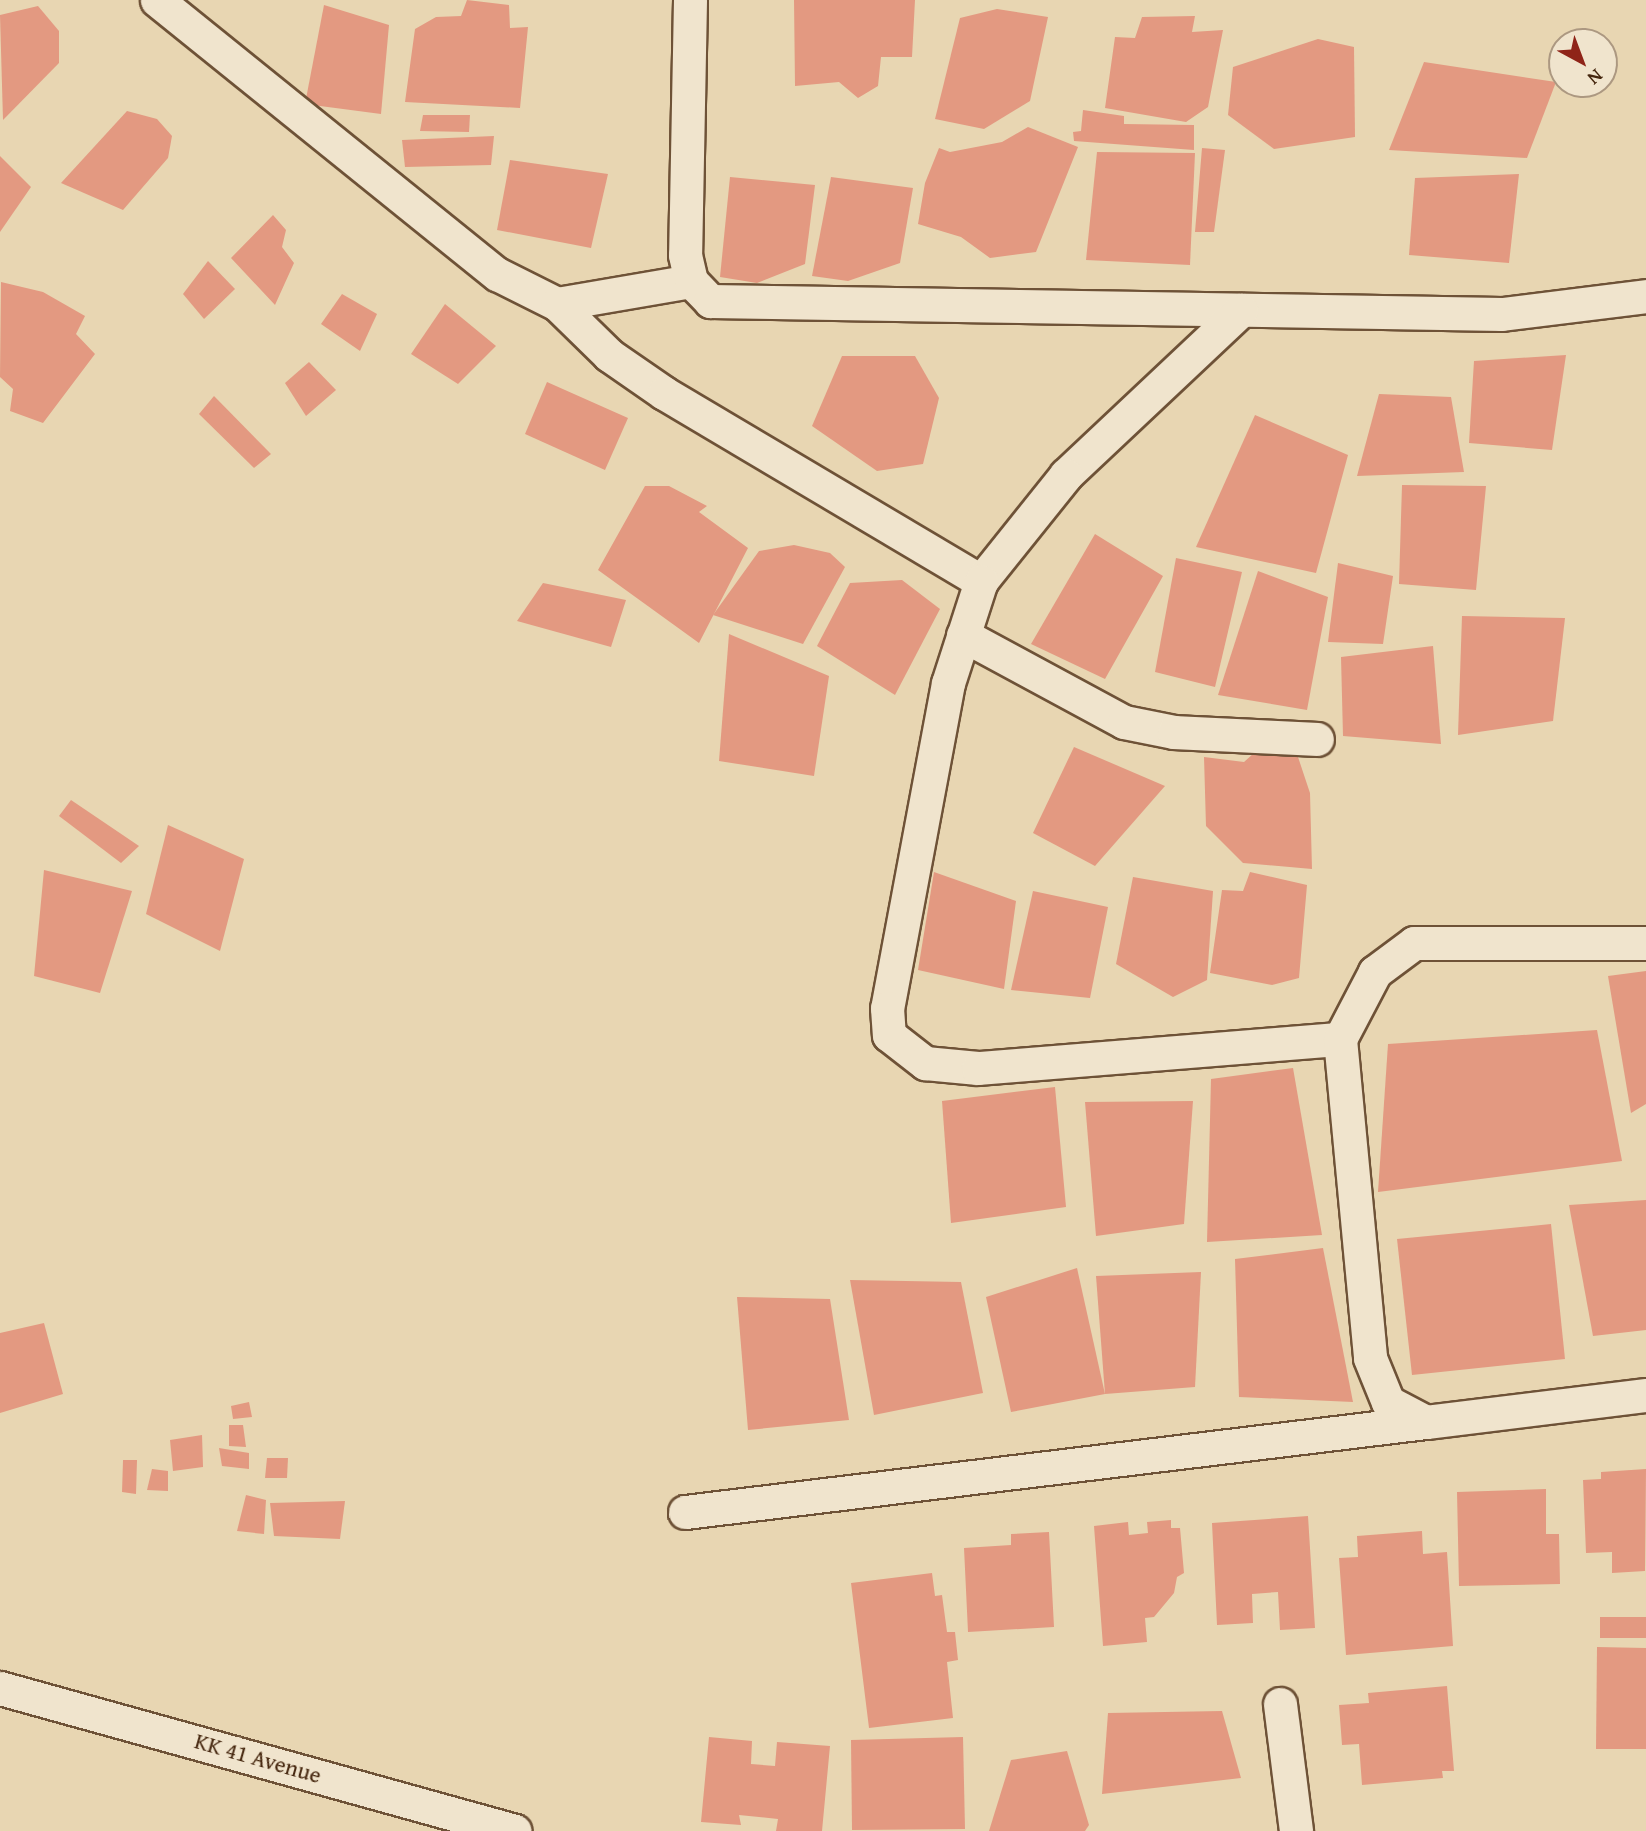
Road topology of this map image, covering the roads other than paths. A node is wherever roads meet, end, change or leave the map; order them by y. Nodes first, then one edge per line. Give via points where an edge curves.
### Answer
1 (157, 0) edge
2 (690, 0) edge
3 (691, 281) junction
4 (1646, 296) edge
5 (557, 304) junction
6 (1241, 310) junction
7 (981, 581) junction
8 (963, 635) junction
9 (1317, 739) dead end
10 (1646, 943) edge
11 (1340, 1039) junction
12 (1646, 1395) edge
13 (1426, 1422) junction
14 (685, 1513) dead end
15 (0, 1688) edge
16 (1280, 1704) dead end
17 (515, 1831) edge
18 (1296, 1831) edge

1 - 5 street via 497,274
2 - 3 street via 685,255
3 - 5 street
3 - 6 street via 710,301
4 - 6 street via 1502,314
5 - 7 street via 609,355 664,393
6 - 7 street via 1066,475
7 - 8 street
8 - 9 street via 1124,722 1174,732
8 - 11 street via 946,697 889,995 889,1035 925,1063 978,1068
10 - 11 street via 1413,943 1375,972
11 - 13 street via 1370,1358 1388,1402
12 - 13 street
13 - 14 street
15 - 17 street, KK 41 Avenue
16 - 18 street

